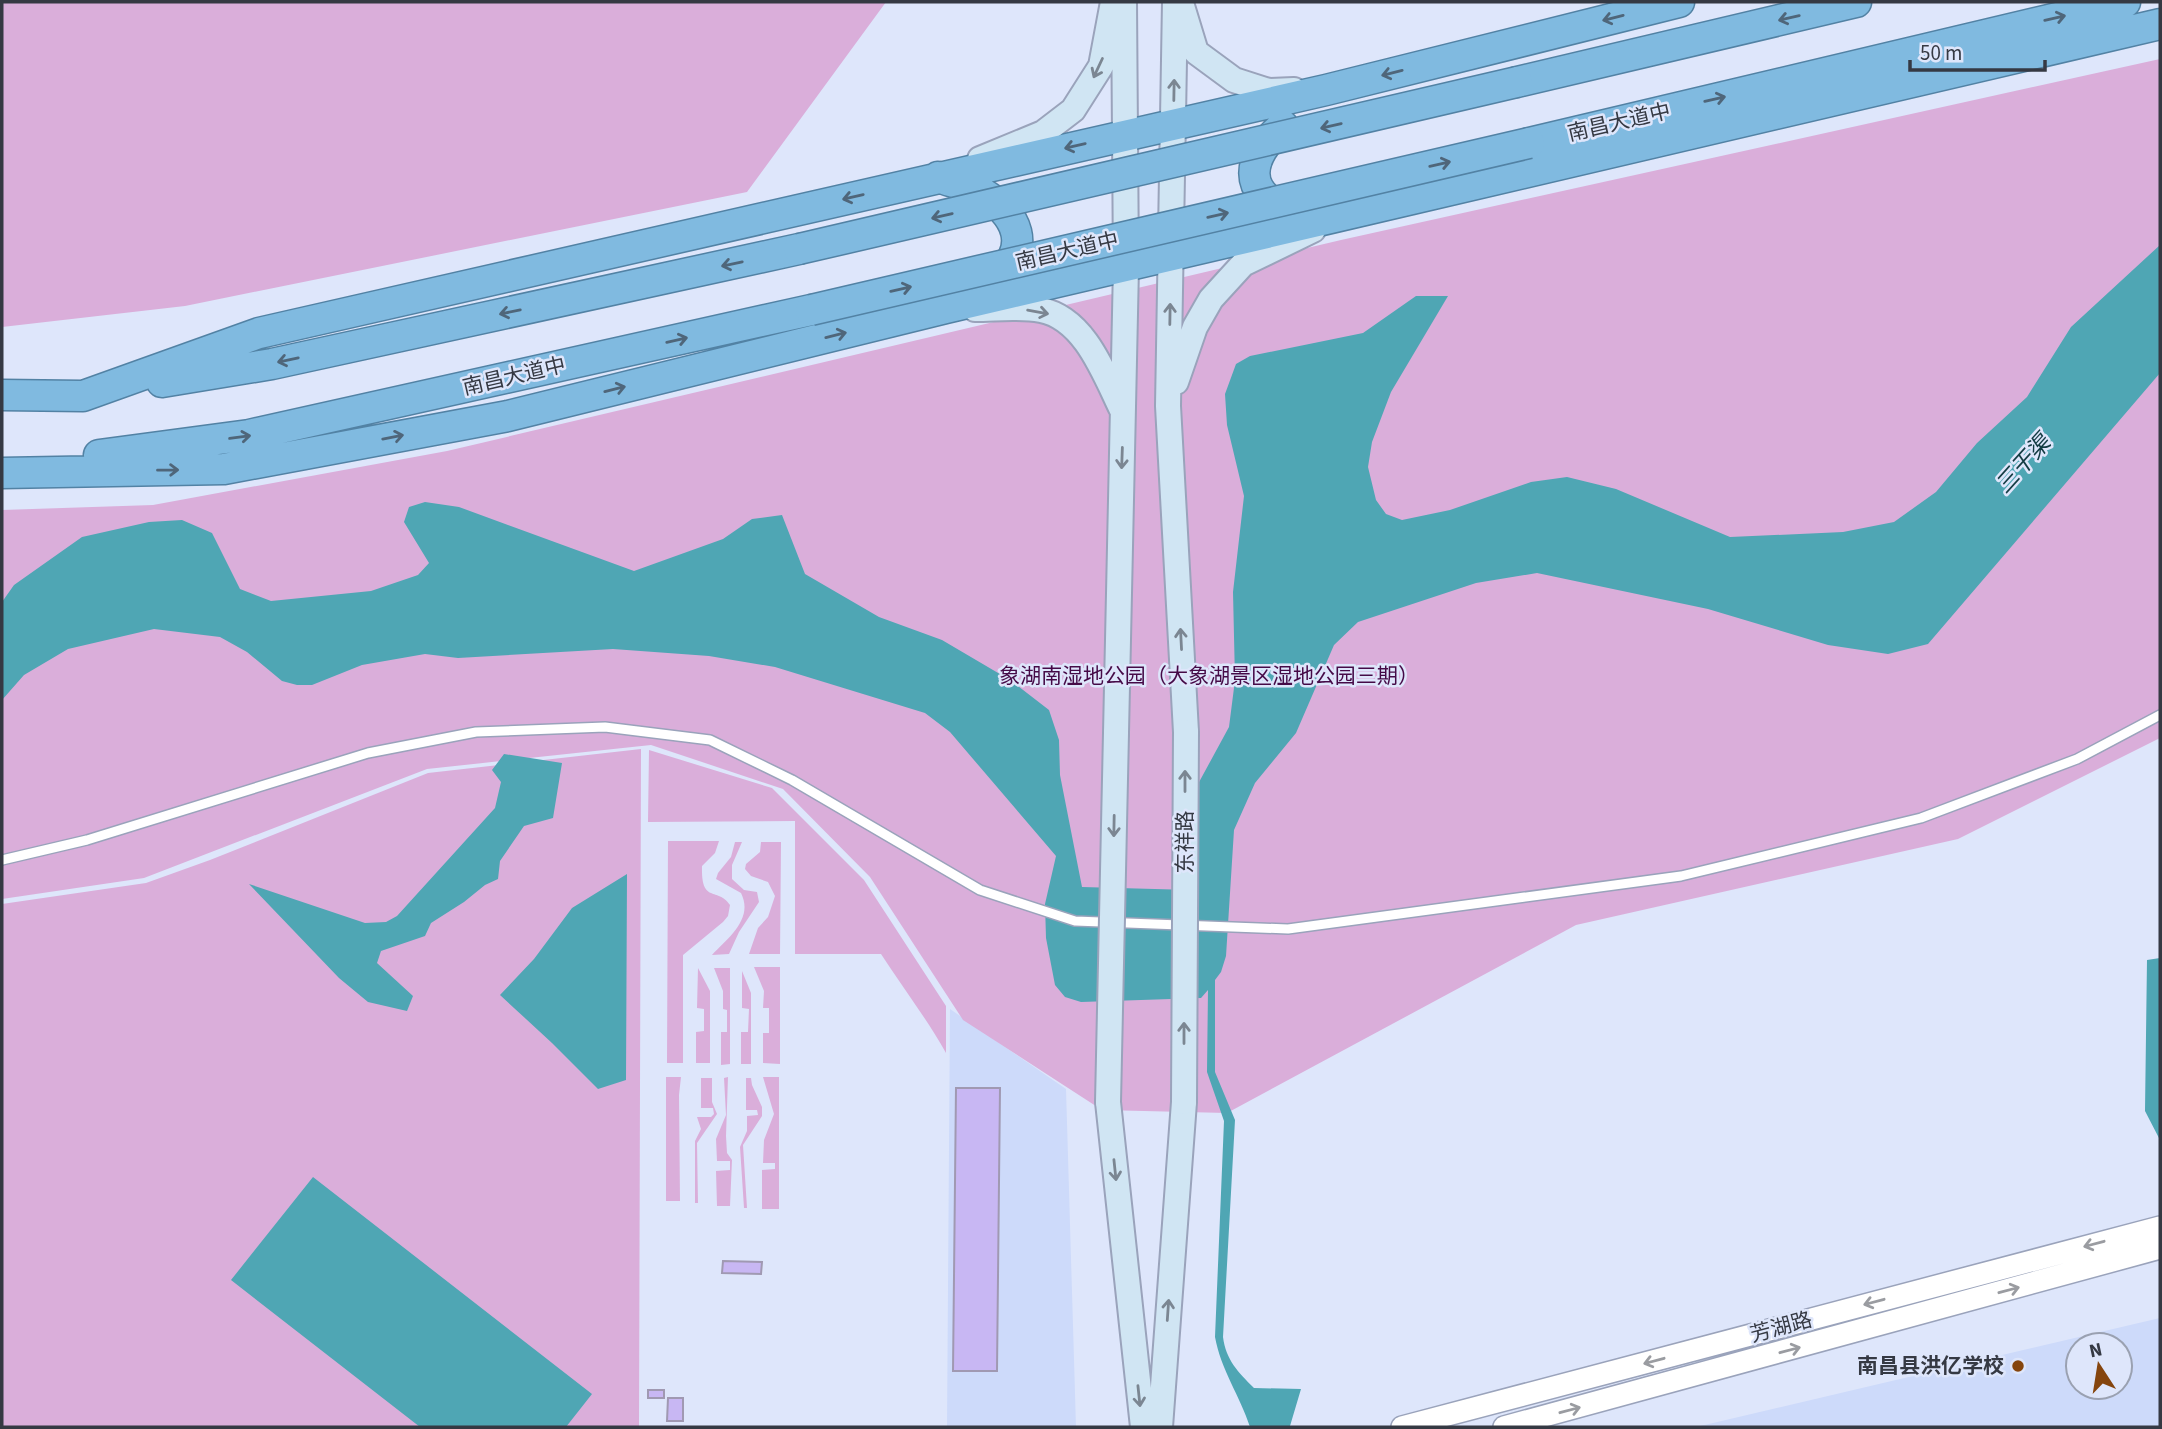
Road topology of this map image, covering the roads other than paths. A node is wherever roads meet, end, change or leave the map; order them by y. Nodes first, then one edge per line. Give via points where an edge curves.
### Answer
1 (1114, 2) edge
2 (1124, 2) edge
3 (1177, 2) edge
4 (1679, 2) edge
5 (1856, 2) edge
6 (2125, 2) edge
7 (2160, 24) edge
8 (1326, 90) junction
9 (1173, 124) junction
10 (1125, 135) junction
11 (938, 177) junction
12 (1339, 218) junction
13 (1171, 256) junction
14 (1126, 267) junction
15 (946, 308) junction
16 (2, 395) edge
17 (83, 396) junction
18 (2, 404) edge
19 (1168, 406) junction
20 (1123, 414) junction
21 (2, 466) edge
22 (2, 473) edge
23 (2160, 715) edge
24 (2, 860) edge
25 (2160, 1227) edge
26 (2160, 1248) edge
27 (1143, 1427) edge
28 (1160, 1427) edge
29 (1402, 1427) edge
30 (1504, 1427) edge

1 -> 11 main road via 1101,66 1073,110 1043,133
2 - 10 main road
3 - 8 main road via 1196,51 1234,80 1268,91
9 -> 3 main road, 东祥路
4 -> 8 highway
5 -> 17 highway, bridge via 799,249 272,364
21 -> 6 highway, 南昌大道中, bridge via 249,436 811,310
7 - 12 highway
8 - 9 highway
8 - 12 highway via 1271,136 1254,165 1254,183 1263,195 1288,210
9 - 10 highway
9 - 13 main road, 东祥路
10 -> 11 highway
10 - 14 main road
11 - 15 highway via 980,192 1010,216 1018,232 1017,253 1000,273
11 -> 17 highway via 259,333
12 - 13 highway
12 - 19 main road via 1243,264 1211,299 1195,327
13 - 14 highway
19 -> 13 main road, 东祥路
14 - 15 highway
14 - 20 main road
15 -> 20 main road via 1042,310 1070,324 1093,351
22 -> 15 highway via 224,469 508,416
16 - 17 highway
17 - 18 highway
28 -> 19 main road, 东祥路, bridge via 1184,1101 1186,732
20 -> 27 main road, bridge via 1108,1102
23 - 24 lane via 2077,759 1921,818 1681,876 1288,929 1075,921 980,890 792,780 709,740 605,727 476,732 369,753 87,841
25 -> 29 street, 芳湖路
30 -> 26 street, 芳湖路

